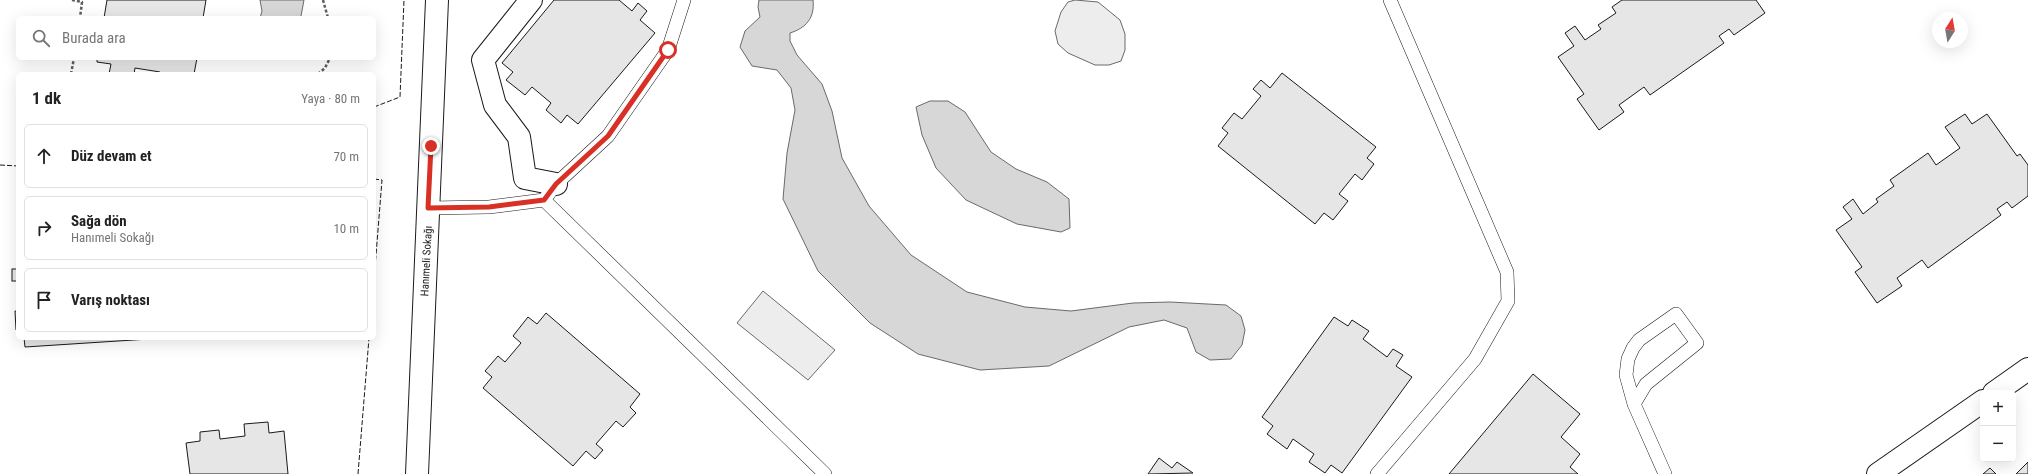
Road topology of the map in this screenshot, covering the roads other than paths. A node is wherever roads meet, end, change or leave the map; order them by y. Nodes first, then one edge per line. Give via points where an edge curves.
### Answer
1 (437, 0) edge
2 (531, 0) edge
3 (684, 0) edge
4 (1390, 0) edge
5 (550, 192) junction
6 (428, 208) junction
7 (2028, 369) edge
8 (1998, 390) edge
9 (1980, 403) edge
10 (1634, 404) junction
11 (417, 474) edge
12 (825, 474) edge
13 (1377, 474) edge
14 (1665, 474) edge
15 (1878, 474) edge

1 - 6 street, Hanımeli Sokağı
2 - 5 street via 483,60 495,105 519,137 525,178
3 - 5 lane via 668,50 608,136
4 - 13 lane via 1507,272 1508,301 1475,359
5 - 6 lane via 489,207
5 - 12 lane
6 - 11 street, Hanımeli Sokağı
7 - 8 street
9 - 15 street
10 - 10 lane via 1646,384 1697,343 1676,314 1639,340 1633,348 1626,375
10 - 14 lane

